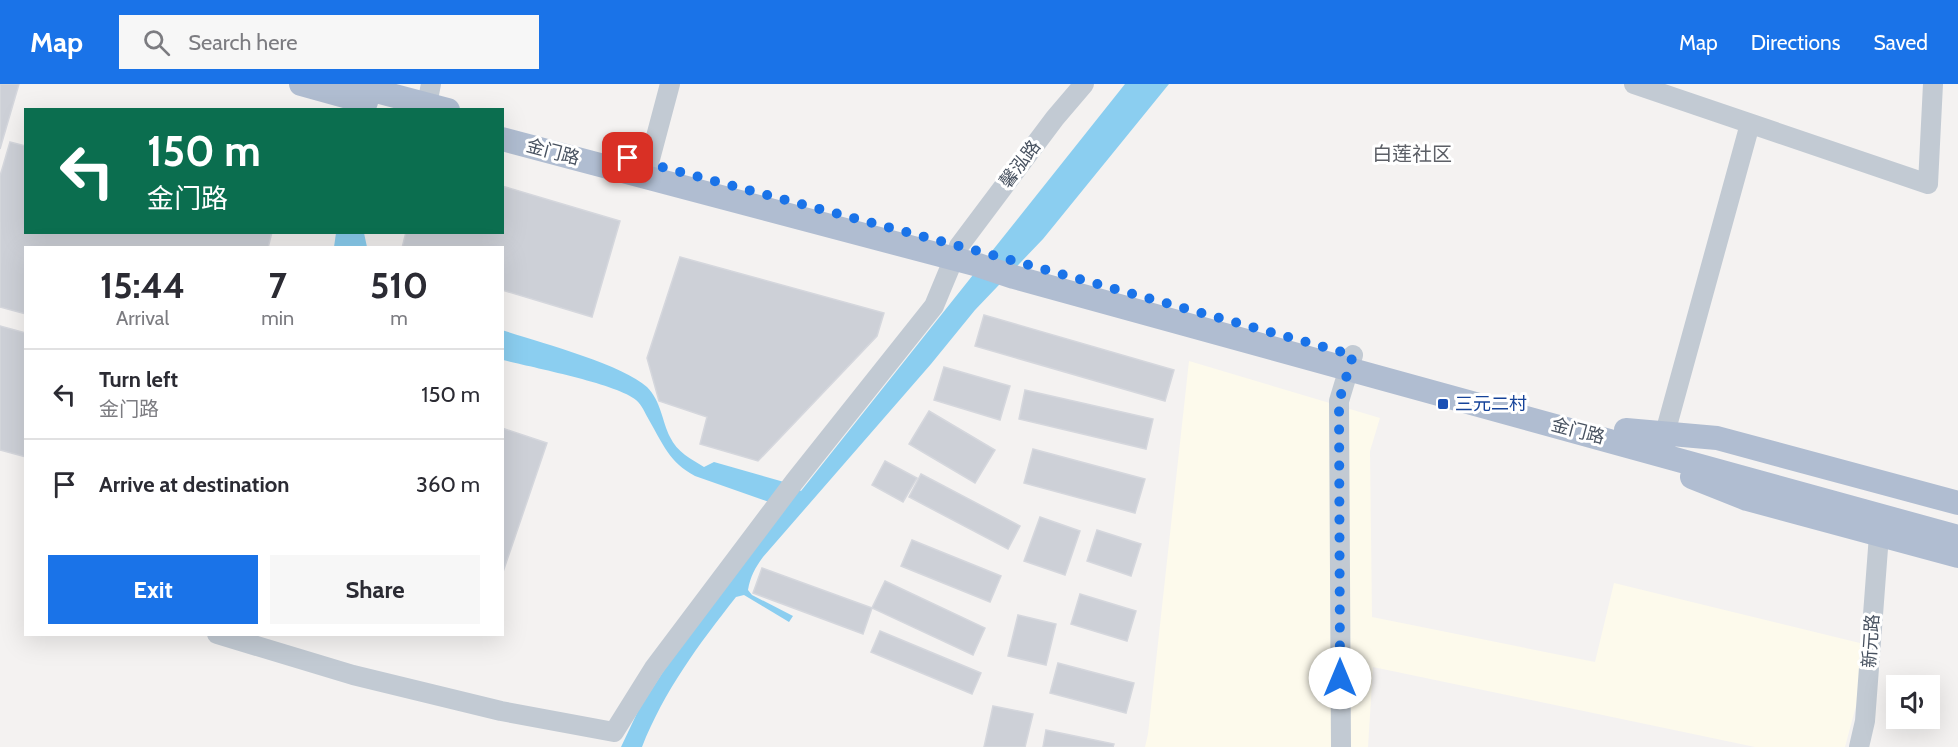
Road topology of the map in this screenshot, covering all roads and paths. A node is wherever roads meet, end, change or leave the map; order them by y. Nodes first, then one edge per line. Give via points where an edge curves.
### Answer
1 (301, 84) edge
2 (670, 84) edge
3 (1084, 84) edge
4 (1634, 84) edge
5 (1933, 84) edge
6 (356, 90) edge
7 (436, 99) edge
8 (394, 103) edge
9 (1750, 124) junction
10 (504, 125) edge
11 (504, 139) edge
12 (649, 163) junction
13 (956, 252) junction
14 (1351, 362) junction
15 (1665, 433) junction
16 (1624, 437) junction
17 (1741, 470) junction
18 (1958, 503) edge
19 (1958, 520) edge
20 (1879, 535) junction
21 (1958, 537) edge
22 (1958, 556) edge
23 (224, 636) edge
24 (1341, 747) edge
25 (1858, 747) edge

1 - 6 main road
2 - 12 street
3 - 13 street, 馨泓路
4 - 9 street
5 - 9 street via 1928,184
6 - 8 main road
7 - 8 main road
9 - 15 street
10 - 12 main road, 金门路
11 - 13 main road, 金门路
12 - 13 main road, 金门路
13 - 14 main road, 金门路
13 - 23 street, 馨泓路 via 934,306 767,517 654,668 614,732 501,711 353,675
14 - 16 main road, 金门路
14 - 24 street via 1339,401
15 - 16 main road
15 - 18 main road via 1728,441
16 - 17 main road, 金门路
16 - 20 main road via 1728,493
17 - 19 main road, 金门路
17 - 21 main road, 金门路
20 - 22 main road
20 - 25 street, 新元路 via 1865,721

